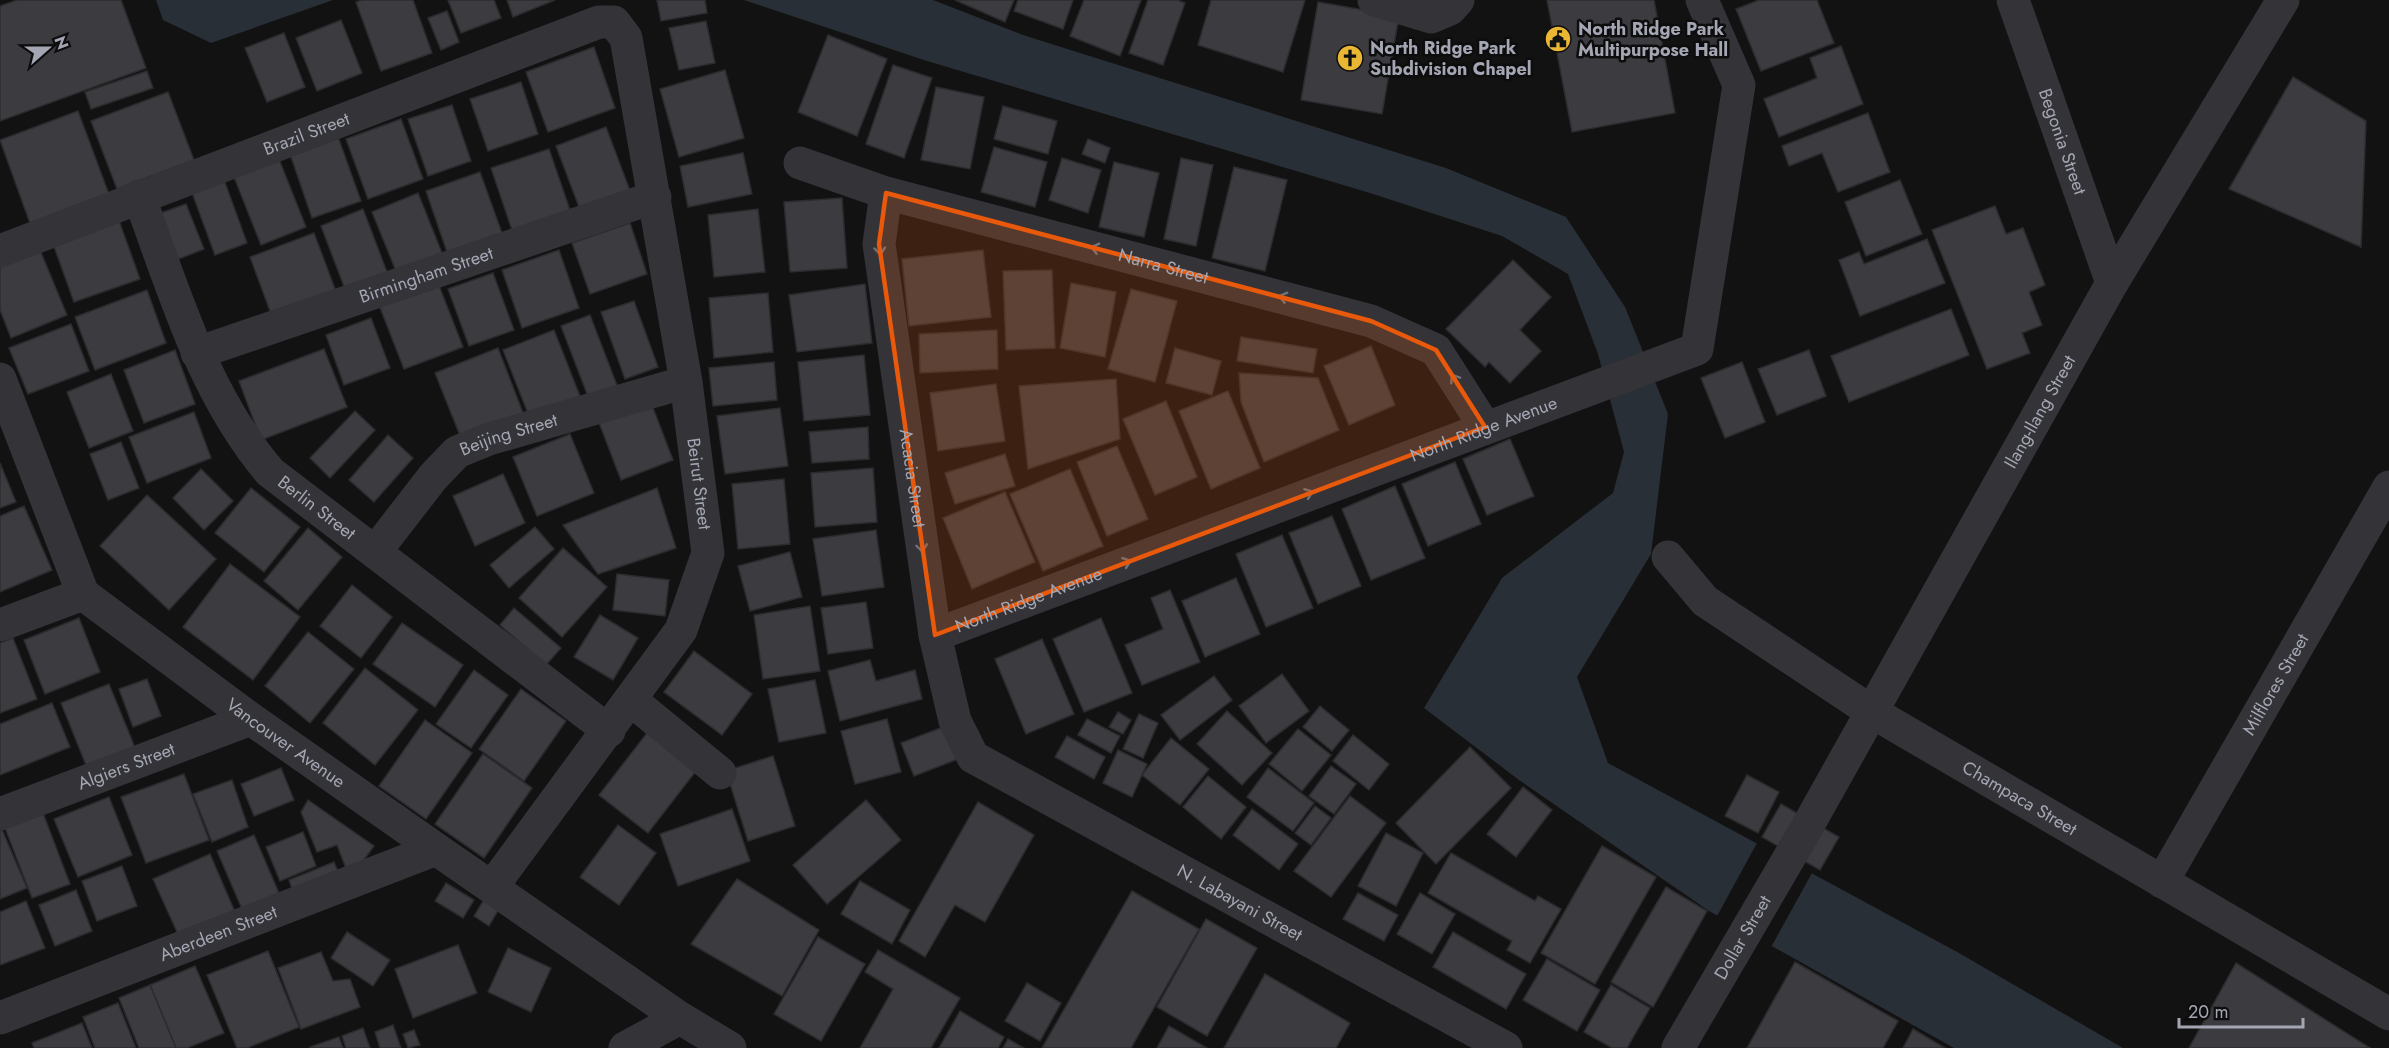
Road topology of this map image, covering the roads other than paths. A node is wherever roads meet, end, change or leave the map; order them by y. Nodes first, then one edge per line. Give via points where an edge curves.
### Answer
1 (1374, 0) edge
2 (1458, 0) edge
3 (1702, 0) edge
4 (2013, 0) edge
5 (2283, 0) edge
6 (614, 22) joint
7 (800, 163) dead end
8 (886, 193) junction
9 (139, 196) junction
10 (655, 197) junction
11 (0, 251) edge
12 (2112, 283) junction
13 (197, 353) junction
14 (0, 379) edge
15 (686, 382) junction
16 (6, 411) edge
17 (1485, 427) junction
18 (2389, 488) edge
19 (375, 552) junction
20 (1668, 557) dead end
21 (82, 594) junction
22 (0, 625) edge
23 (935, 635) junction
24 (631, 700) junction
25 (1872, 712) junction
26 (251, 719) junction
27 (609, 731) junction
28 (973, 757) joint
29 (720, 773) dead end
30 (0, 814) edge
31 (1806, 829) joint
32 (436, 849) junction
33 (2162, 882) junction
34 (492, 887) junction
35 (2389, 1014) edge
36 (0, 1018) edge
37 (680, 1018) junction
38 (625, 1048) edge
39 (730, 1048) edge
40 (1506, 1048) edge
41 (1678, 1048) edge

1 - 2 street via 1431,17 1450,9
3 - 17 street, North Ridge Avenue via 1739,86 1697,349
4 - 12 street, Begonia Street
5 - 12 street, Ilang-Ilang Street
6 - 9 street, Brazil Street via 599,22
6 - 10 street, Beirut Street via 626,38
7 - 8 street, Narra Street
17 -> 8 street, Narra Street via 1436,350 1371,321
8 -> 23 street, Acacia Street via 879,244
9 - 11 street, Brazil Street
9 - 13 street, Berlin Street
10 - 13 street, Birmingham Street
10 - 15 street, Beirut Street
12 - 25 street, Ilang-Ilang Street
13 - 19 street, Berlin Street via 245,443 270,472
14 - 16 street
15 - 19 street, Beijing Street via 489,439 457,452
15 - 24 street, Beirut Street via 708,553 681,630
16 - 21 street
23 -> 17 street, North Ridge Avenue
18 - 33 street, Milflores Street
19 - 27 street, Berlin Street
20 - 25 street, Champaca Street via 1705,601
21 - 22 street
21 - 26 street, Vancouver Avenue
23 - 28 street, Acacia Street via 955,721
24 - 27 street, Beirut Street
24 - 29 street
25 - 31 street, Ilang-Ilang Street
25 - 33 street, Champaca Street
26 - 30 street, Algiers Street
26 - 32 street, Vancouver Avenue
27 - 34 street, Beirut Street
28 - 40 street, N. Labayani Street
31 - 41 street, Dollar Street
32 - 34 street, Vancouver Avenue
32 - 36 street, Aberdeen Street
33 - 35 street, Champaca Street
34 - 37 street, Vancouver Avenue
37 - 38 street
37 - 39 street, Vancouver Avenue

